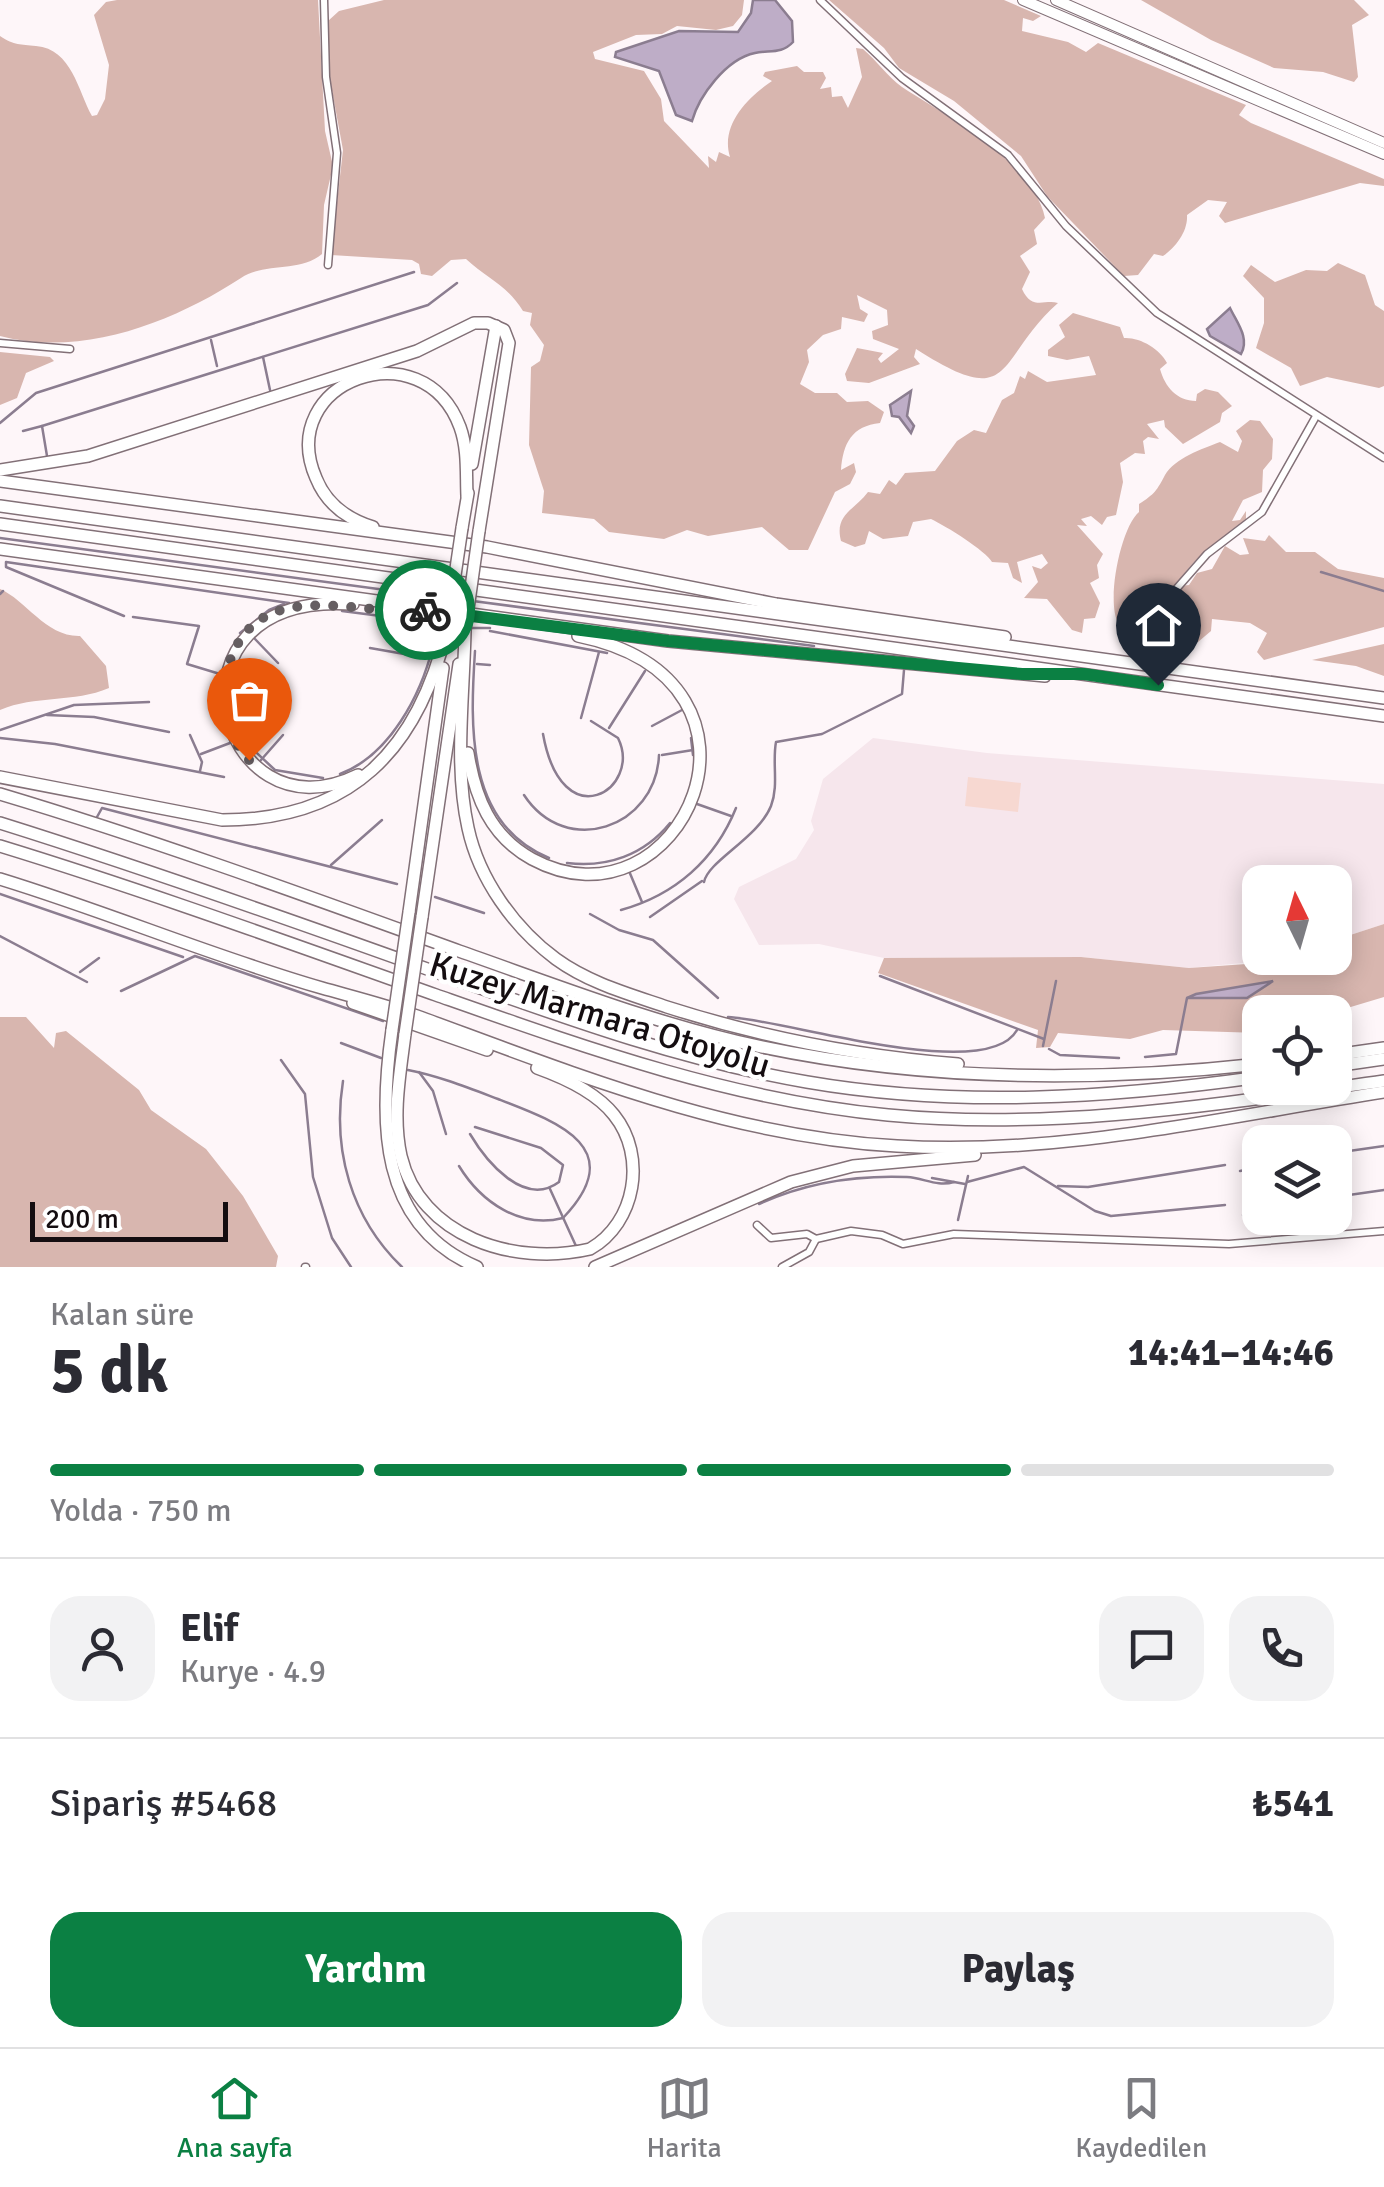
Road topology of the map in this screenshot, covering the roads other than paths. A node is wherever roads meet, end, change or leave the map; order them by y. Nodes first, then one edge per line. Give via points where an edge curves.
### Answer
1 (324, 0) edge
2 (820, 0) edge
3 (1022, 0) edge
4 (1056, 0) edge
5 (1384, 143) edge
6 (1384, 154) edge
7 (328, 265) dead end
8 (496, 326) junction
9 (0, 343) edge
10 (70, 349) dead end
11 (1315, 418) junction
12 (1384, 458) edge
13 (0, 470) edge
14 (0, 481) edge
15 (467, 496) junction
16 (0, 506) edge
17 (0, 524) edge
18 (436, 539) junction
19 (0, 549) edge
20 (436, 608) junction
21 (511, 619) junction
22 (447, 629) junction
23 (465, 630) junction
24 (1134, 637) dead end
25 (1077, 656) junction
26 (1084, 674) junction
27 (464, 686) junction
28 (1384, 698) edge
29 (1384, 716) edge
30 (405, 732) junction
31 (0, 777) edge
32 (0, 794) edge
33 (0, 823) edge
34 (0, 846) edge
35 (0, 879) edge
36 (415, 914) junction
37 (322, 988) junction
38 (399, 1032) junction
39 (1384, 1048) edge
40 (1352, 1053) edge
41 (1384, 1059) edge
42 (1352, 1064) edge
43 (1242, 1065) edge
44 (1047, 1074) junction
45 (1242, 1079) edge
46 (1384, 1081) edge
47 (1384, 1092) edge
48 (1125, 1134) junction
49 (757, 1225) dead end
50 (1384, 1231) edge
51 (816, 1239) junction
52 (477, 1267) edge
53 (595, 1267) edge
54 (782, 1267) edge

1 - 7 street via 338,165
2 - 11 street via 902,78 1008,155 1066,226 1146,304
3 - 6 main road
4 - 5 main road
8 - 13 highway via 474,324 429,346 88,456
8 - 15 highway
8 - 23 highway, bridge via 509,343
9 - 10 street
11 - 12 street
11 - 24 street via 1262,512 1207,554
14 - 18 highway
15 - 18 highway via 459,424 422,382 387,372 361,376 323,404 308,448 327,497 368,525
15 - 22 highway, bridge
16 - 25 highway
17 - 26 highway
18 - 25 highway via 800,608 1017,639
19 - 20 highway
20 - 21 highway
20 - 30 highway via 330,603 280,612 240,642 225,676 224,705 234,740 255,766 289,784 328,786 357,776
21 - 26 highway via 699,644
21 - 27 highway via 628,650 678,689 695,722 701,761 681,822 643,858 612,870 564,870 527,856 500,834 476,792
22 - 30 highway via 432,681
22 - 36 highway
23 - 27 highway
23 - 36 highway
25 - 28 highway
26 - 29 highway
27 - 44 highway via 464,802 476,856 513,918 556,959 604,985 788,1042
30 - 31 highway via 370,774 336,797 258,820 190,815
32 - 44 highway via 688,1028 859,1063
33 - 45 highway, Kuzey Marmara Otoyolu via 605,1031 755,1072 890,1093 1021,1098
34 - 46 highway, Kuzey Marmara Otoyolu via 590,1049 797,1102 888,1115 1034,1120
35 - 37 highway
36 - 38 highway, bridge
37 - 38 highway via 547,1071 600,1101 621,1124 633,1167 626,1209 602,1242 572,1259 516,1264 477,1252 431,1217 408,1178 398,1141
37 - 48 highway via 688,1110 769,1130 953,1148
38 - 52 highway via 384,1104 393,1179 429,1235
39 - 40 highway
41 - 42 highway
43 - 44 highway
47 - 48 highway
48 - 53 highway via 1091,1144 830,1171
49 - 51 street via 772,1238
50 - 51 street via 1230,1244 954,1234 903,1244 852,1231
51 - 54 street via 810,1252

